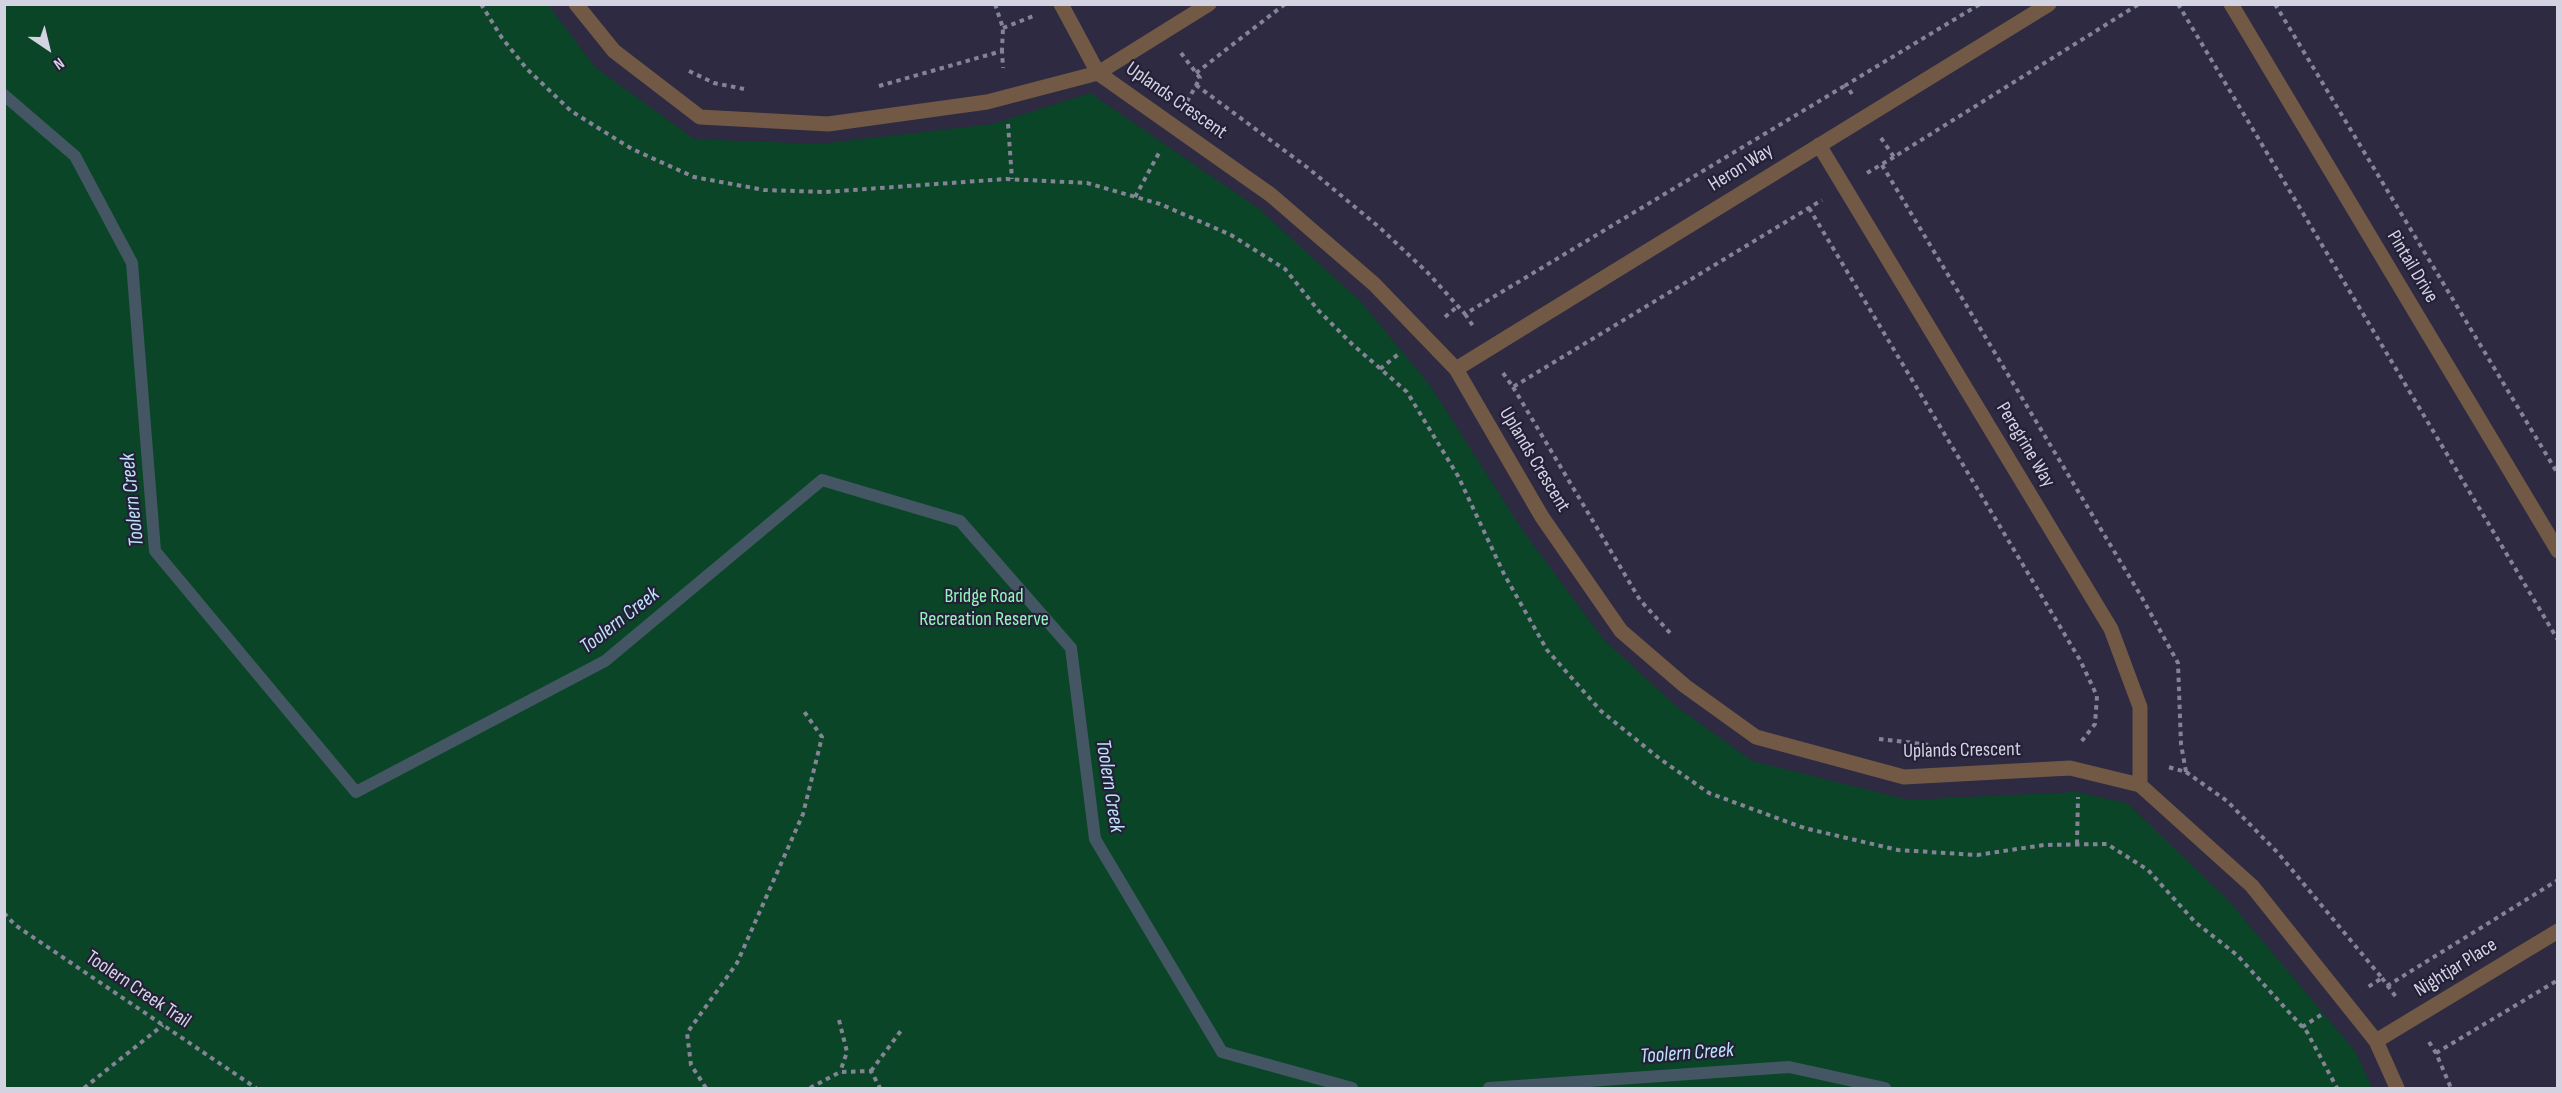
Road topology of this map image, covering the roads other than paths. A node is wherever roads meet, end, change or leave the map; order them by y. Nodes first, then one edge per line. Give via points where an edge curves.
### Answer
1 (576, 4) edge
2 (1060, 4) edge
3 (1209, 4) edge
4 (2049, 4) edge
5 (2231, 4) edge
6 (1098, 73) junction
7 (1819, 145) junction
8 (1456, 369) junction
9 (2558, 551) edge
10 (2140, 785) junction
11 (2558, 930) edge
12 (2376, 1041) junction
13 (2397, 1089) edge

1 - 6 street, Uplands Crescent via 614,51 700,117 828,124 987,102
2 - 6 street
3 - 6 street
4 - 7 street, Heron Way
5 - 9 street, Pintail Drive
6 - 8 street, Uplands Crescent via 1271,195 1374,284
7 - 8 street, Heron Way
7 - 10 street, Peregrine Way via 2111,629 2140,707
8 - 10 street, Uplands Crescent via 1542,517 1621,631 1685,686 1756,737 1904,777 2070,768
10 - 12 street, Uplands Crescent via 2252,886
11 - 12 street, Nightjar Place
12 - 13 street, Uplands Crescent

